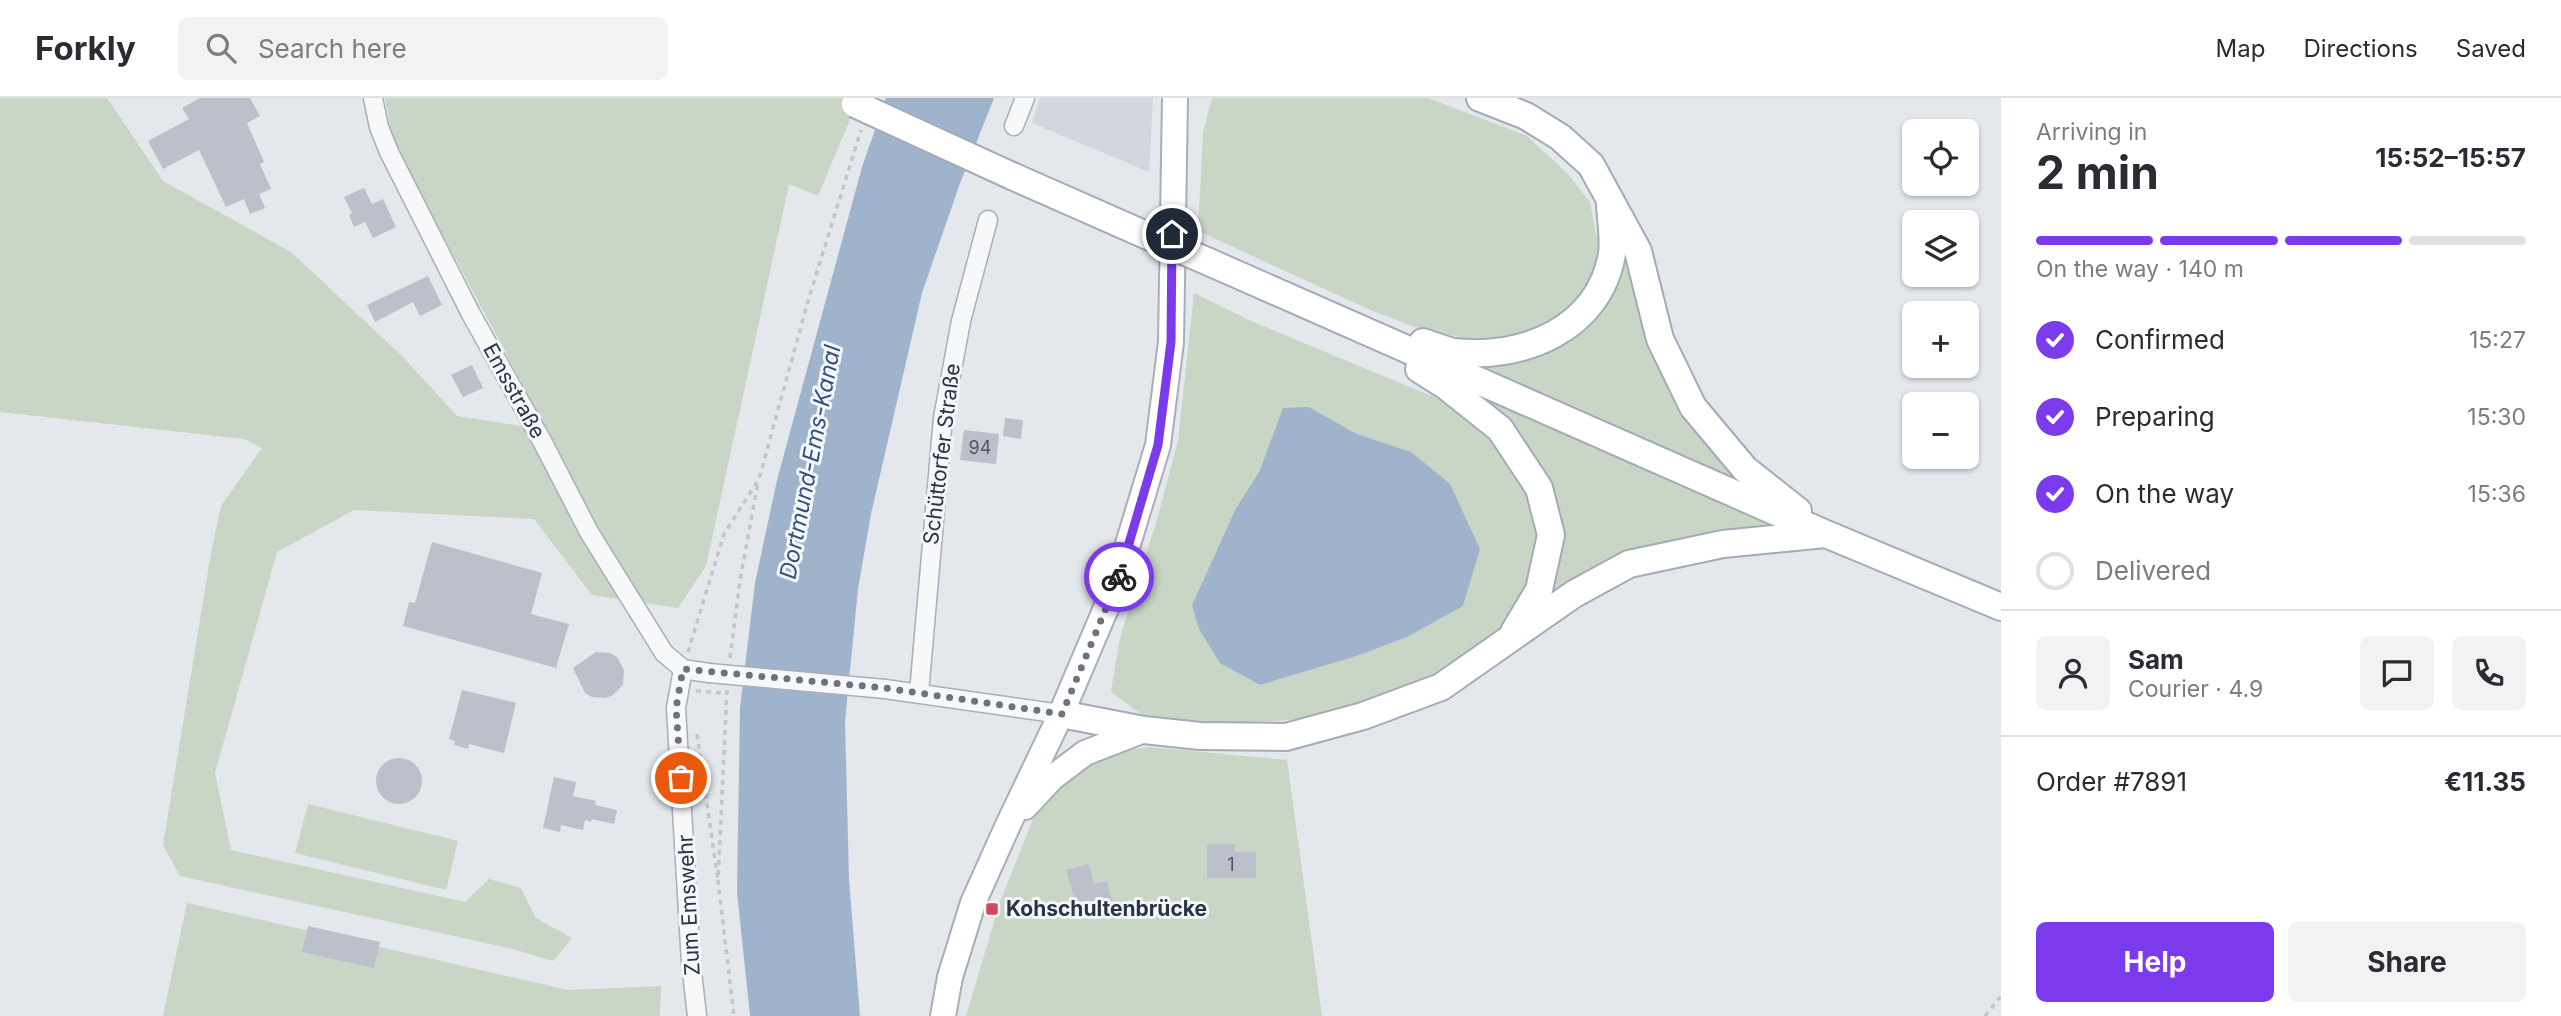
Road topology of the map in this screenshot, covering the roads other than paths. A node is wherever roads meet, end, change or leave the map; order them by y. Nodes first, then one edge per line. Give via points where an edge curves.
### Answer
1 (373, 98) edge
2 (1025, 98) edge
3 (1175, 98) edge
4 (1187, 98) edge
5 (1480, 98) edge
6 (853, 109) edge
7 (1014, 126) dead end
8 (1173, 160) junction
9 (1610, 202) junction
10 (988, 220) dead end
11 (1327, 314) junction
12 (1826, 534) junction
13 (2001, 607) edge
14 (1508, 642) junction
15 (683, 669) junction
16 (919, 693) junction
17 (1062, 714) junction
18 (1144, 730) junction
19 (1008, 825) junction
20 (697, 1016) edge
21 (943, 1016) edge

1 - 15 street, Emsstraße via 379,127 396,164 589,532 658,643
2 - 7 street
3 - 8 main road
4 - 8 main road
5 - 9 main road via 1526,116 1560,137 1591,165
6 - 11 main road, bridge
8 - 17 main road via 1171,342 1158,445 1115,587
9 - 11 main road via 1612,253 1602,286 1580,316 1551,338 1511,351 1454,352
9 - 12 main road via 1638,251 1661,339 1693,407 1745,469
10 - 16 street, Schüttorfer Straße via 961,321 943,418
11 - 12 main road
11 - 14 main road via 1446,386 1500,429 1539,488 1551,535 1539,590
12 - 13 main road
12 - 14 main road via 1723,544 1629,564 1574,594
14 - 18 main road via 1441,687 1363,716 1286,737
15 - 16 street, bridge
15 - 20 street, Zum Emswehr via 676,708
16 - 17 street
17 - 18 main road
17 - 19 main road
18 - 19 main road via 1073,762
19 - 21 main road via 974,903 950,977

